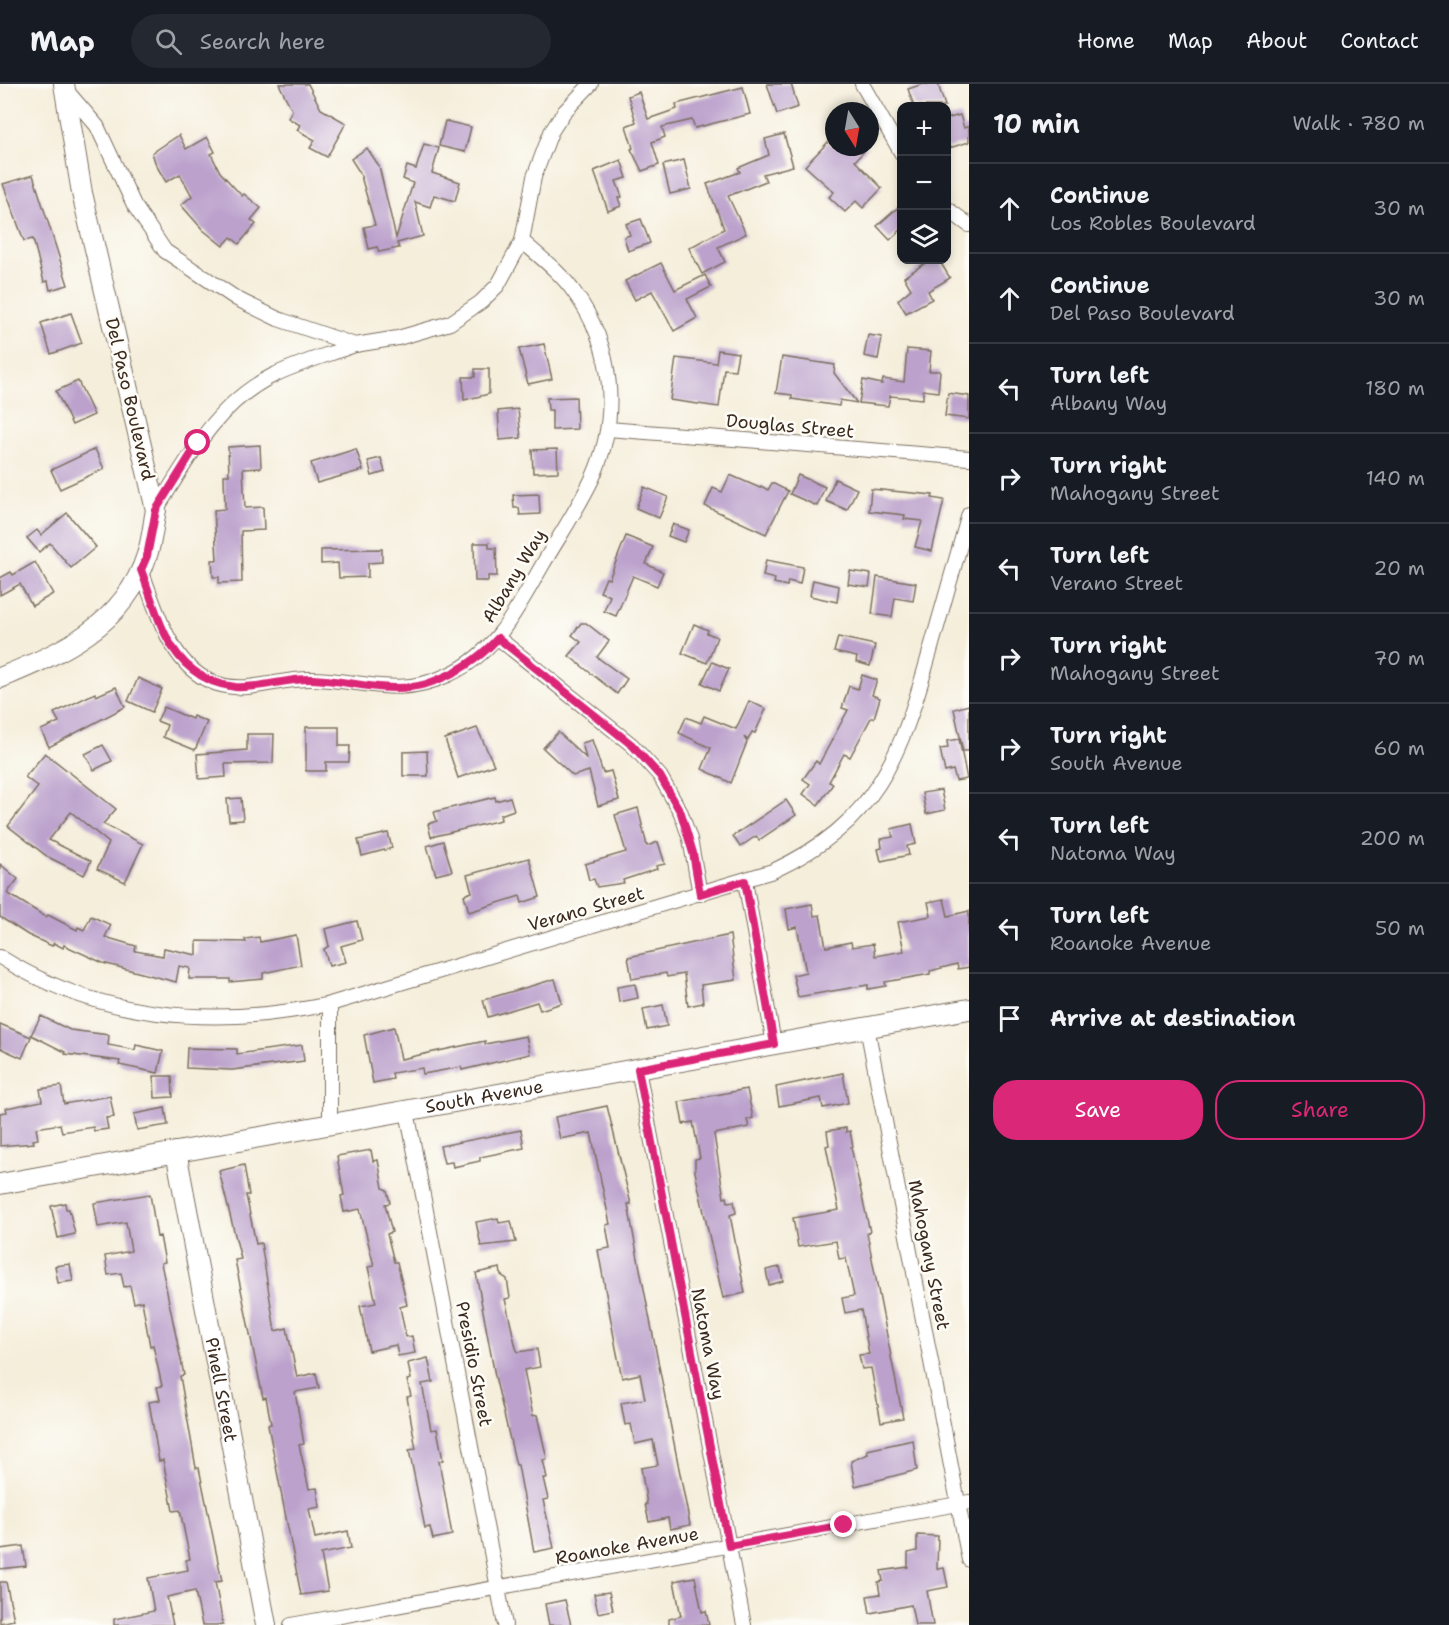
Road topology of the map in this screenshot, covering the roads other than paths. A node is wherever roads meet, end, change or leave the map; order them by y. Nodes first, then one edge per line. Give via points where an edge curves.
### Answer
1 (591, 84) edge
2 (862, 84) edge
3 (64, 86) edge
4 (897, 145) edge
5 (949, 210) edge
6 (969, 225) edge
7 (522, 241) junction
8 (355, 345) junction
9 (608, 429) junction
10 (969, 458) edge
11 (156, 510) junction
12 (969, 514) edge
13 (141, 570) junction
14 (498, 638) junction
15 (0, 678) edge
16 (745, 881) junction
17 (700, 894) junction
18 (0, 957) edge
19 (330, 1004) junction
20 (969, 1009) edge
21 (867, 1027) junction
22 (774, 1044) junction
23 (638, 1069) junction
24 (407, 1111) junction
25 (330, 1125) junction
26 (176, 1152) junction
27 (0, 1184) edge
28 (964, 1503) edge
29 (729, 1546) junction
30 (969, 1560) edge
31 (498, 1587) junction
32 (266, 1625) edge
33 (291, 1625) edge
34 (505, 1625) edge
35 (744, 1625) edge

1 - 7 street via 564,112 541,153
2 - 4 street
3 - 8 street via 97,126 134,205 165,252 237,299 278,319
3 - 11 street, Del Paso Boulevard via 82,193
5 - 6 street
7 - 8 street via 498,285 461,317 426,332
7 - 9 street, Albany Way via 574,291 595,327 608,372
8 - 11 street via 272,375 230,404 198,443
9 - 10 street, Douglas Street
9 - 14 street, Albany Way via 588,488
11 - 13 street, Del Paso Boulevard
12 - 16 street, Verano Street via 911,716 891,765 861,808 837,832 795,861
13 - 14 street, Albany Way via 177,654 202,677 224,685 247,687 311,679 387,688 413,687 470,663
13 - 15 street, Del Paso Boulevard via 127,593 92,632 59,653
14 - 17 street via 632,745 660,776 687,830
16 - 17 street, Verano Street
16 - 22 street
17 - 19 street, Verano Street
18 - 19 street, Verano Street via 54,985 96,1000 162,1014 213,1019 257,1017
19 - 25 street
20 - 21 street, South Avenue
21 - 22 street, South Avenue
21 - 28 street, Mahogany Street
22 - 23 street, South Avenue
23 - 24 street, South Avenue
23 - 29 street, Natoma Way
24 - 25 street, South Avenue
24 - 31 street, Presidio Street
25 - 26 street, South Avenue
26 - 27 street, South Avenue
26 - 32 street, Pinell Street
28 - 29 street, Roanoke Avenue
28 - 30 street, Mahogany Street
29 - 31 street, Roanoke Avenue
29 - 35 street, Natoma Way
31 - 33 street, Roanoke Avenue
31 - 34 street, Presidio Street

